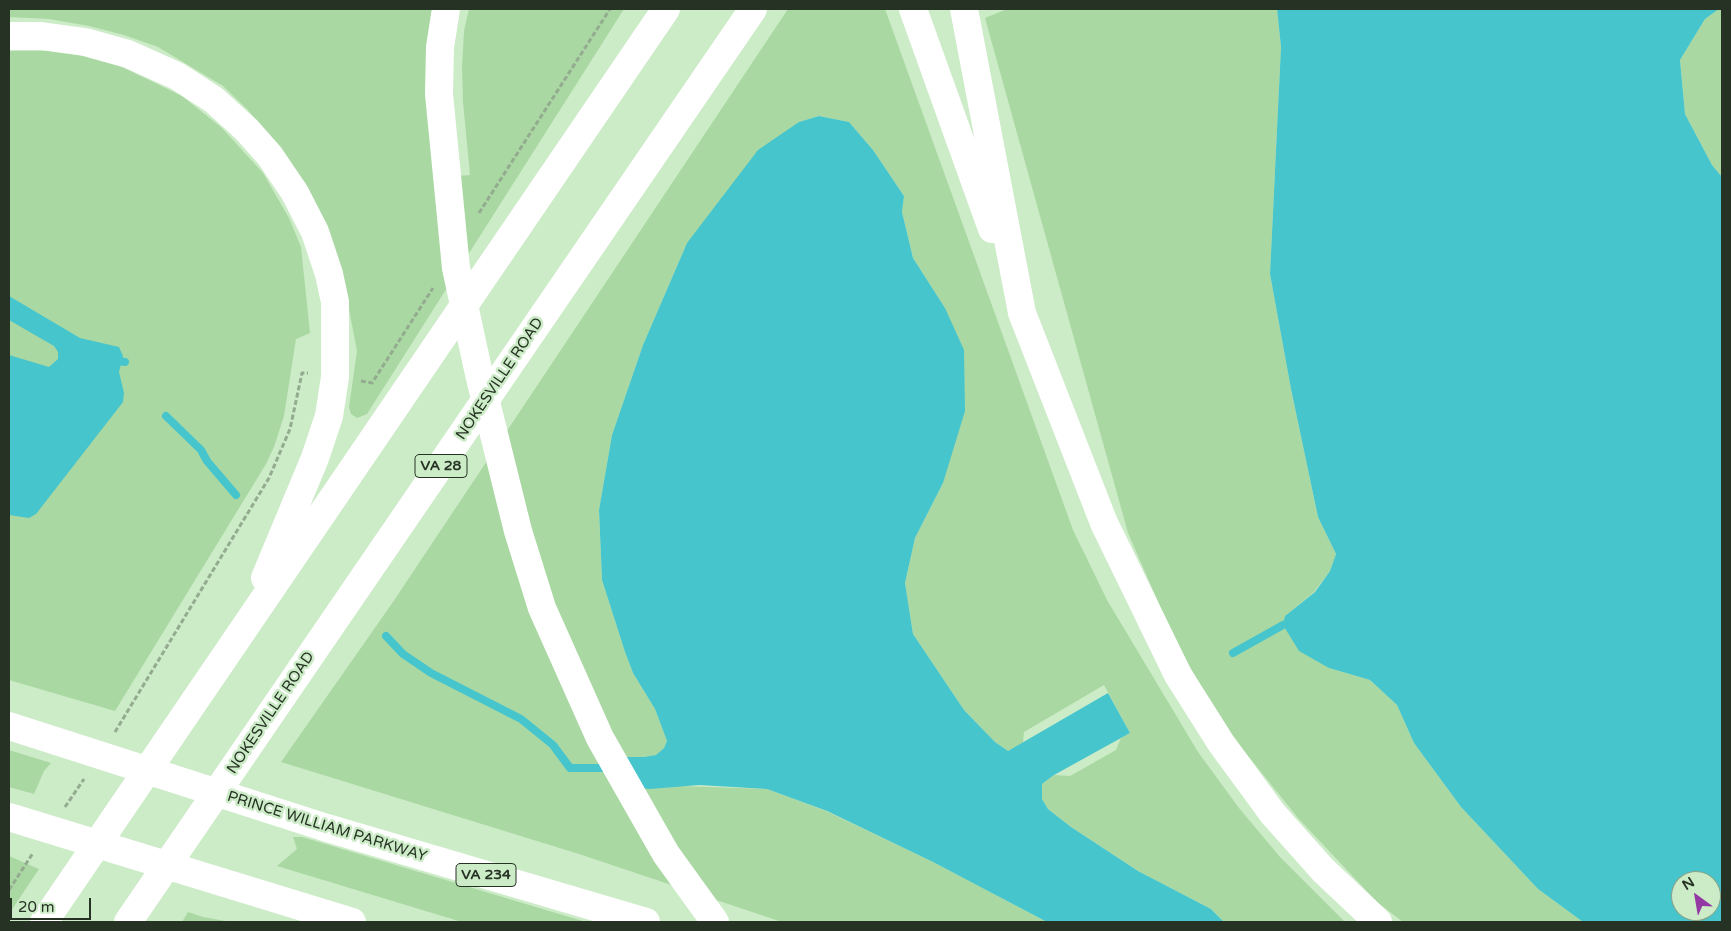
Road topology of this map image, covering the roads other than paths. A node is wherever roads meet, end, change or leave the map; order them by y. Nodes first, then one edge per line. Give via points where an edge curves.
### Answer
1 (446, 9) edge
2 (666, 9) edge
3 (753, 9) edge
4 (913, 9) edge
5 (964, 9) edge
6 (9, 36) edge
7 (1022, 313) junction
8 (235, 644) junction
9 (9, 726) edge
10 (18, 819) edge
11 (255, 894) junction
12 (44, 922) edge
13 (128, 922) edge
14 (310, 922) edge
15 (352, 922) edge
16 (646, 922) edge
17 (714, 922) edge
18 (1378, 922) edge

1 - 17 highway via 440,47 439,94 456,268 518,531 542,608 600,738 666,854
2 - 8 highway
3 - 13 highway, NOKESVILLE ROAD / VA 28
4 - 7 highway
5 - 7 highway
6 - 8 highway via 41,36 85,42 128,54 184,81 214,100 270,156 295,193 315,232 329,274 334,302 336,354 329,416 293,515
7 - 18 highway via 1104,523 1178,675 1221,743 1273,814 1323,870
8 - 12 highway
9 - 16 highway, PRINCE WILLIAM PARKWAY / VA 234 via 327,828
10 - 11 highway
11 - 14 highway
11 - 15 highway

